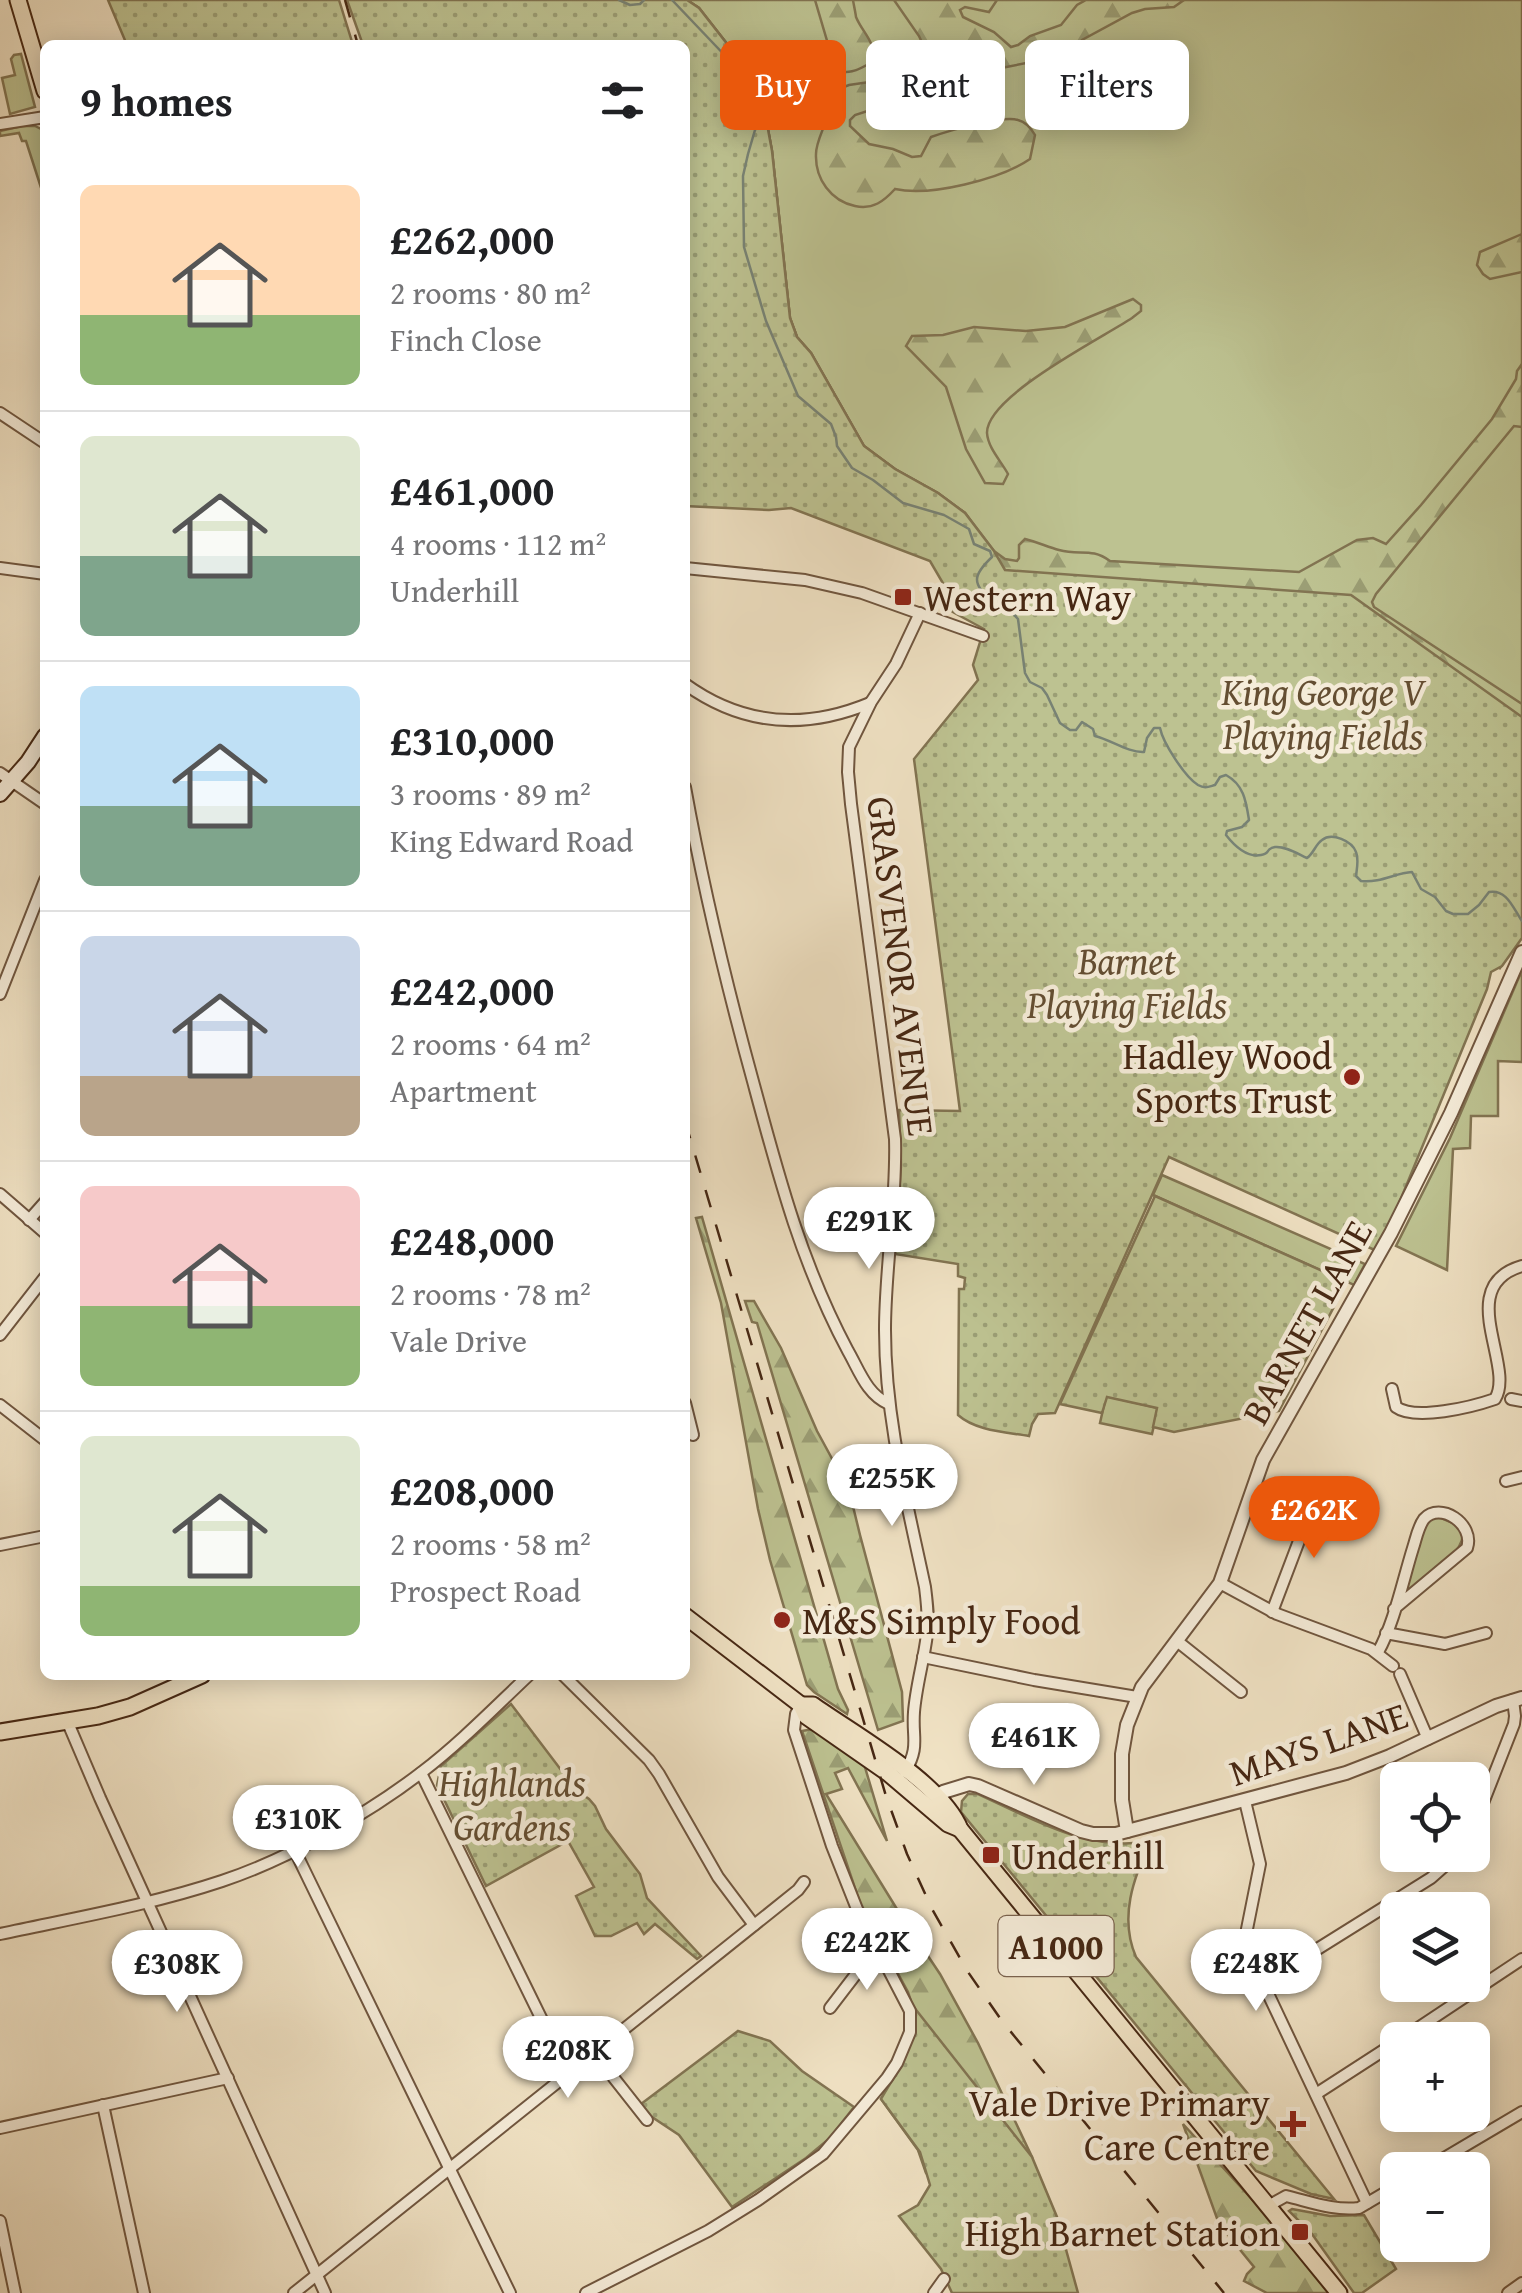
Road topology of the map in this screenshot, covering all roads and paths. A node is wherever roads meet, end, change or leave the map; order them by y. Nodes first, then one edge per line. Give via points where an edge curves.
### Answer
1 (18, 0) edge
2 (40, 74) edge
3 (40, 117) edge
4 (0, 124) edge
5 (0, 413) edge
6 (40, 440) edge
7 (0, 568) edge
8 (690, 568) edge
9 (40, 573) edge
10 (920, 613) junction
11 (983, 636) dead end
12 (690, 687) edge
13 (871, 702) junction
14 (40, 741) edge
15 (6, 778) edge
16 (0, 794) edge
17 (40, 801) edge
18 (690, 810) edge
19 (40, 893) edge
20 (1522, 952) edge
21 (0, 994) edge
22 (0, 1194) edge
23 (40, 1208) edge
24 (30, 1220) junction
25 (40, 1229) edge
26 (1522, 1266) edge
27 (40, 1284) edge
28 (0, 1336) edge
29 (1392, 1389) dead end
30 (889, 1404) junction
31 (0, 1405) edge
32 (690, 1426) edge
33 (692, 1435) dead end
34 (40, 1436) edge
35 (1522, 1476) edge
36 (1506, 1481) dead end
37 (1316, 1496) dead end
38 (1309, 1518) junction
39 (1336, 1527) dead end
40 (40, 1537) edge
41 (0, 1545) edge
42 (1220, 1583) junction
43 (1394, 1608) junction
44 (1272, 1612) junction
45 (693, 1629) edge
46 (1486, 1632) dead end
47 (1386, 1634) junction
48 (1177, 1641) junction
49 (1378, 1652) junction
50 (923, 1657) junction
51 (191, 1680) edge
52 (523, 1680) edge
53 (569, 1680) edge
54 (1242, 1692) dead end
55 (1138, 1697) junction
56 (1517, 1699) edge
57 (801, 1705) junction
58 (68, 1723) junction
59 (0, 1732) edge
60 (1428, 1738) junction
61 (421, 1773) junction
62 (902, 1777) junction
63 (1490, 1785) edge
64 (1244, 1801) junction
65 (938, 1805) junction
66 (1127, 1831) junction
67 (294, 1849) junction
68 (1439, 1872) edge
69 (804, 1882) dead end
70 (148, 1902) junction
71 (754, 1924) junction
72 (0, 1934) edge
73 (878, 1949) junction
74 (1522, 1959) edge
75 (1262, 1983) junction
76 (830, 2008) dead end
77 (1427, 2022) edge
78 (1380, 2053) edge
79 (595, 2054) junction
80 (569, 2074) junction
81 (228, 2078) junction
82 (1316, 2094) junction
83 (102, 2106) junction
84 (1522, 2112) edge
85 (647, 2120) dead end
86 (0, 2128) edge
87 (1454, 2152) edge
88 (450, 2169) junction
89 (1380, 2196) edge
90 (1367, 2204) junction
91 (1268, 2206) junction
92 (0, 2221) edge
93 (4, 2260) edge
94 (317, 2275) junction
95 (944, 2278) dead end
96 (1522, 2282) edge
97 (16, 2293) edge
98 (144, 2293) edge
99 (294, 2293) edge
100 (325, 2293) edge
101 (510, 2293) edge
102 (586, 2293) edge
103 (934, 2293) edge
104 (1339, 2293) edge
105 (1508, 2293) edge

1 - 2 main road
3 - 4 street
5 - 6 street
7 - 9 street
8 - 10 street via 805,580
10 - 11 street
10 - 13 street, GRASVENOR AVENUE
12 - 13 street via 722,706 788,722
13 - 30 street, GRASVENOR AVENUE via 849,747 848,772 895,1139 885,1326
14 - 15 main road
15 - 16 main road
15 - 17 street
18 - 30 street via 740,1032 806,1262 871,1392
19 - 21 street
20 - 42 street, BARNET LANE via 1391,1233 1263,1460
22 - 24 street
23 - 24 street
24 - 25 street
26 - 29 street via 1500,1277 1490,1298 1497,1396 1446,1412 1410,1412 1397,1409
27 - 28 street
30 - 50 street, GRASVENOR AVENUE via 925,1587
31 - 34 street
32 - 33 street
35 - 36 street
37 - 38 street
38 - 39 street
38 - 44 street
40 - 41 street
42 - 44 street
42 - 48 street, BARNET LANE
43 - 43 street via 1423,1521 1446,1514 1466,1528 1468,1548
43 - 47 street
44 - 49 street
45 - 57 main road, A1000
46 - 47 street via 1445,1644
47 - 49 street
48 - 54 street
48 - 55 street, BARNET LANE
49 - 60 street via 1397,1670
50 - 55 street
50 - 62 street, GRASVENOR AVENUE via 916,1748
51 - 58 main road via 130,1707
52 - 61 street
53 - 71 street via 649,1760
55 - 66 street, BARNET LANE via 1122,1754
56 - 60 street, MAYS LANE
56 - 63 street
57 - 62 main road, A1000 via 813,1706
57 - 73 street via 796,1735 840,1867
58 - 59 main road
58 - 70 street
60 - 64 street, MAYS LANE via 1370,1765
61 - 67 street
61 - 80 street
62 - 65 main road, A1000
64 - 66 street, MAYS LANE
64 - 75 street via 1260,1864 1246,1947
65 - 66 street via 943,1792 969,1784 1082,1832
65 - 91 main road, A1000
67 - 70 street via 226,1880
67 - 88 street
68 - 75 street
69 - 71 street
70 - 72 street
70 - 81 street
71 - 79 street
73 - 76 street
73 - 102 street via 910,2011 910,2032 897,2064 866,2104 823,2154 771,2191
74 - 77 street
75 - 82 street
78 - 82 street
79 - 80 street
79 - 85 street
80 - 88 street
81 - 83 street
81 - 94 street
82 - 90 street
83 - 86 street
83 - 98 street
84 - 87 street
88 - 94 street
88 - 101 street
89 - 90 street
90 - 91 street via 1343,2209 1286,2196
91 - 104 main road, A1000
92 - 93 street
93 - 97 street
94 - 99 street
94 - 100 street
95 - 103 street
96 - 105 street

